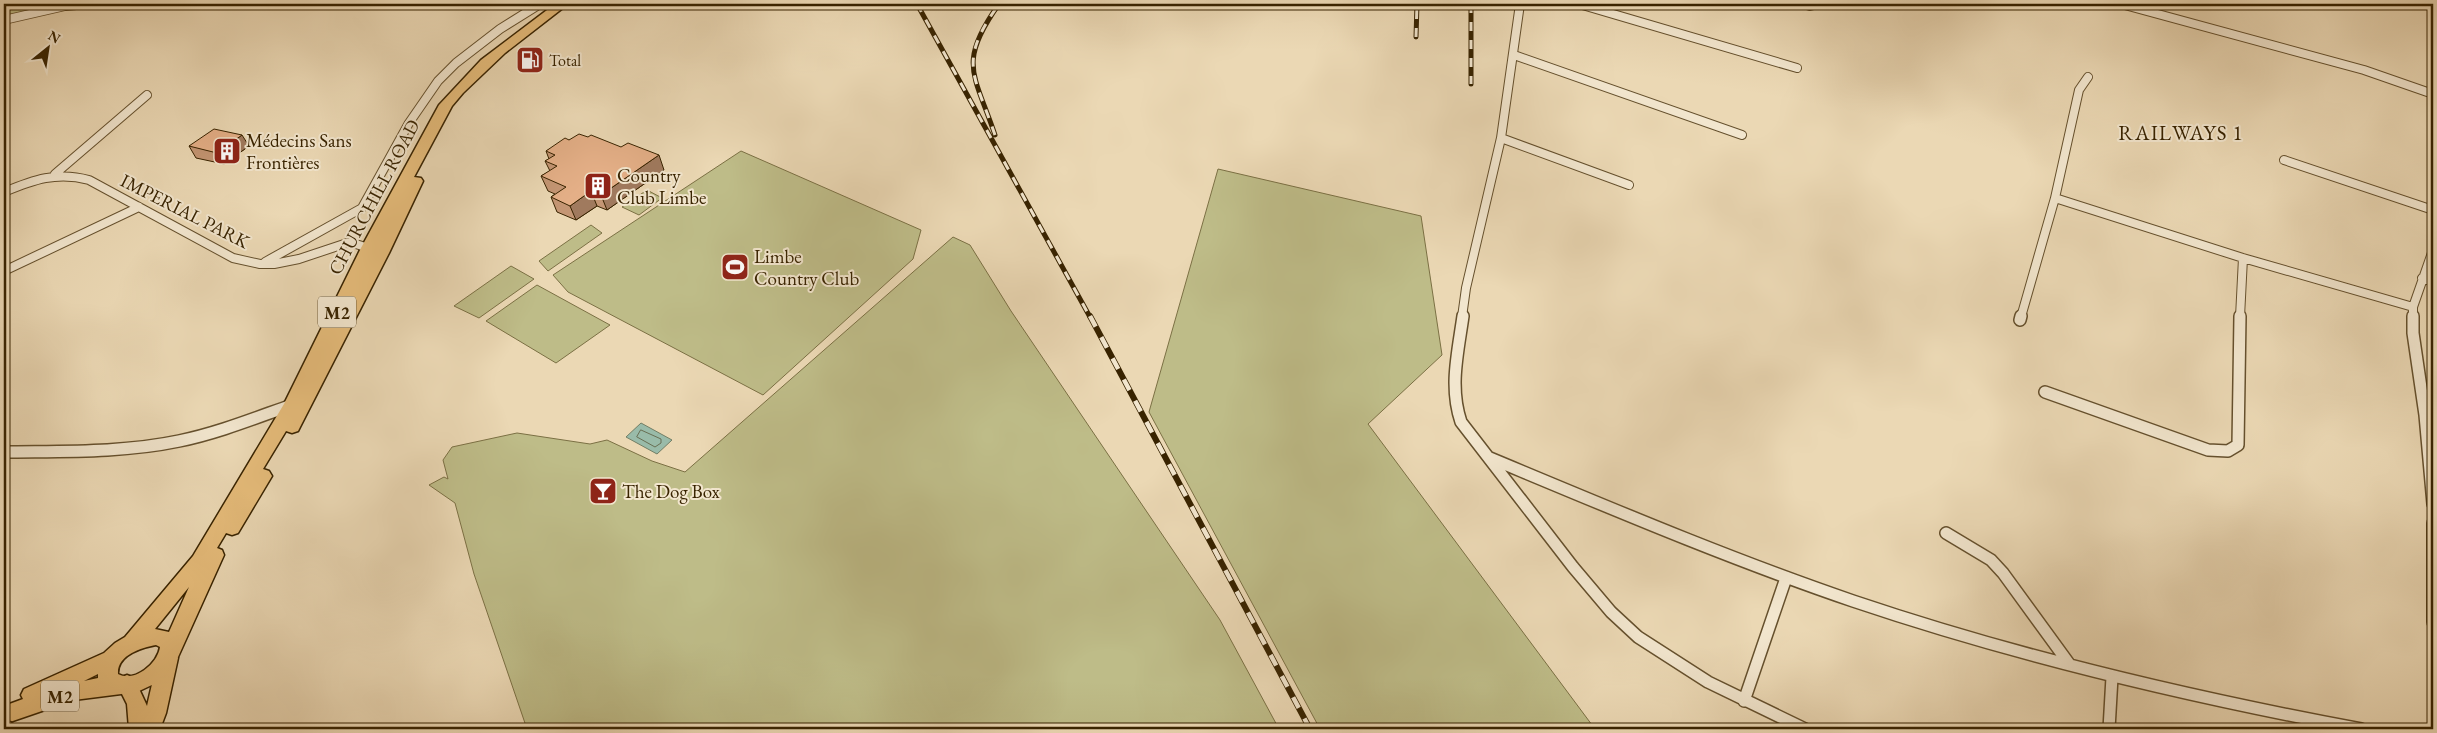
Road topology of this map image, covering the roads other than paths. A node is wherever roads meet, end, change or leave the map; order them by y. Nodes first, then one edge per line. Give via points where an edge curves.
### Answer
1 (88, 4) edge
2 (540, 4) edge
3 (562, 4) edge
4 (574, 4) edge
5 (1520, 4) edge
6 (1579, 4) edge
7 (1804, 4) edge
8 (1818, 4) edge
9 (2121, 4) edge
10 (4, 20) edge
11 (1514, 55) junction
12 (1797, 68) dead end
13 (2088, 77) dead end
14 (2433, 94) edge
15 (147, 95) dead end
16 (1742, 135) dead end
17 (1501, 138) junction
18 (2284, 160) dead end
19 (55, 174) junction
20 (1628, 184) dead end
21 (4, 192) edge
22 (2055, 198) junction
23 (139, 206) junction
24 (2433, 210) edge
25 (2433, 250) edge
26 (375, 251) junction
27 (2243, 258) junction
28 (260, 264) junction
29 (4, 270) edge
30 (2422, 278) junction
31 (2433, 282) edge
32 (2412, 307) junction
33 (2020, 320) dead end
34 (2044, 392) dead end
35 (299, 404) junction
36 (2429, 417) edge
37 (4, 452) edge
38 (1490, 458) junction
39 (2433, 504) edge
40 (2433, 523) edge
41 (1946, 533) dead end
42 (1786, 578) junction
43 (2433, 622) edge
44 (132, 642) junction
45 (169, 655) junction
46 (112, 659) junction
47 (2070, 665) junction
48 (2112, 677) junction
49 (122, 684) junction
50 (1744, 701) junction
51 (4, 706) edge
52 (4, 715) edge
53 (140, 729) edge
54 (150, 729) edge
55 (1805, 729) edge
56 (2109, 729) edge
57 (2361, 729) edge

1 - 10 street
2 - 28 street via 485,40 438,81 409,122 362,208
3 - 26 main road, CHURCHILL ROAD / M2 via 507,45 462,85 446,105 423,145
4 - 26 highway, CHURCHILL ROAD / M2 via 513,46 471,85 429,152
5 - 11 street
6 - 12 street
7 - 8 street
9 - 14 street via 2364,70
11 - 16 street
11 - 17 street
13 - 22 street via 2079,90
15 - 19 street
17 - 20 street
17 - 38 street via 1466,288 1454,383 1455,404 1461,422
18 - 24 street
19 - 21 street, IMPERIAL PARK
19 - 23 street, IMPERIAL PARK via 89,180
22 - 27 street
22 - 33 street
23 - 28 street, IMPERIAL PARK via 233,258
23 - 29 street
25 - 30 street
26 - 28 street, IMPERIAL PARK via 350,242 299,259
26 - 35 main road, CHURCHILL ROAD / M2
27 - 32 street
27 - 34 street via 2236,449 2226,452 2208,450
30 - 31 street
30 - 32 street
32 - 36 street via 2413,333
35 - 37 street via 220,431 178,441 131,448
35 - 44 main road, CHURCHILL ROAD / M2 via 200,561
35 - 45 highway, CHURCHILL ROAD / M2 via 211,563
36 - 39 street
38 - 42 street
38 - 50 street via 1573,567 1618,618 1638,637 1675,663
40 - 43 street
41 - 47 street via 1991,560
42 - 47 street via 1983,643
42 - 50 street
44 - 45 main road via 144,638 165,638 170,644
44 - 46 main road, M2
45 - 49 main road, M2 via 156,672 137,682
45 - 54 main road
46 - 49 main road via 108,678
46 - 51 main road, M2
47 - 48 street
48 - 56 street
48 - 57 street via 2200,698
49 - 52 highway, M2 via 74,691
49 - 53 main road via 138,704
50 - 55 street

